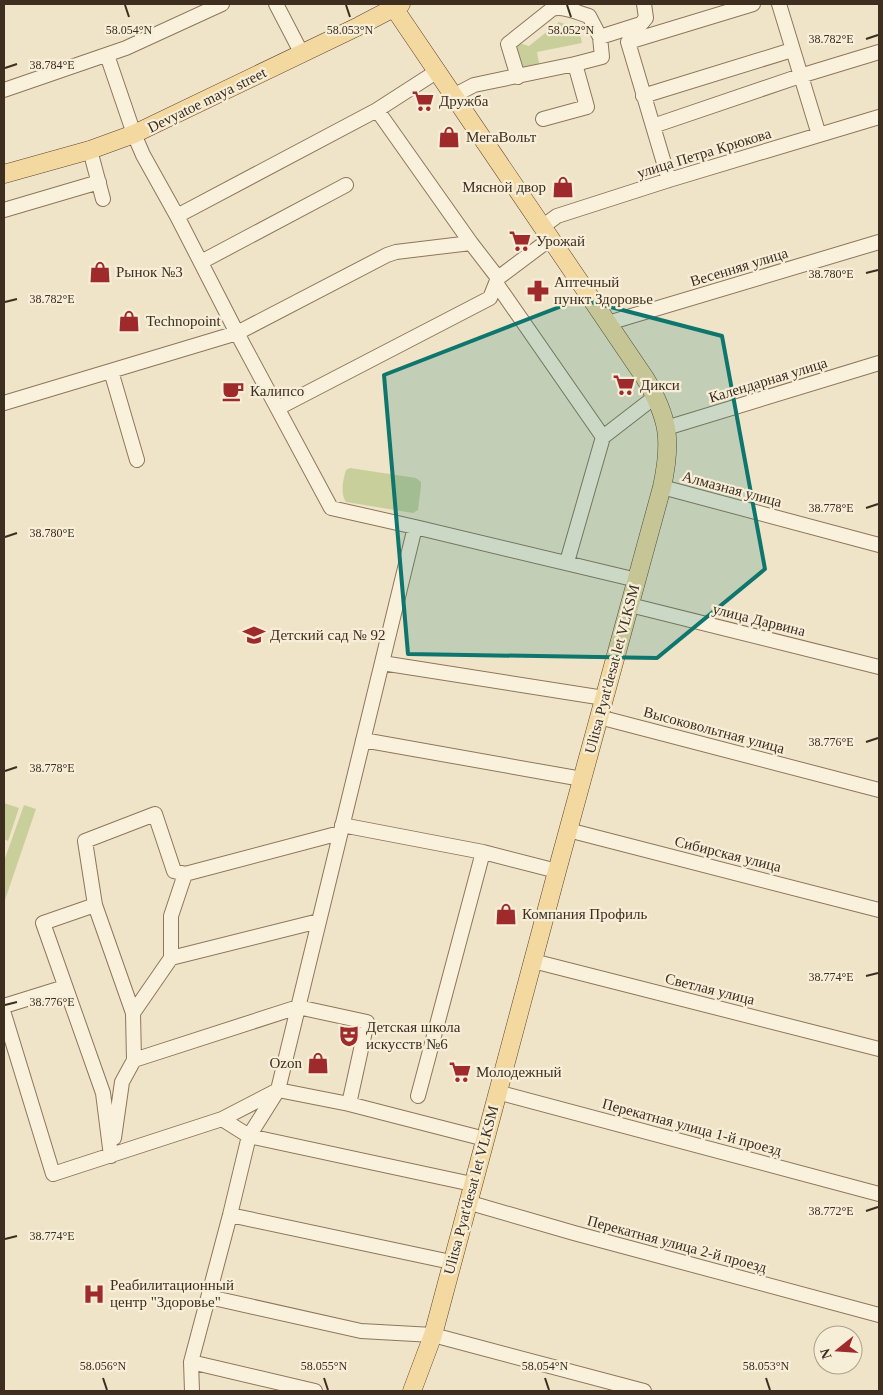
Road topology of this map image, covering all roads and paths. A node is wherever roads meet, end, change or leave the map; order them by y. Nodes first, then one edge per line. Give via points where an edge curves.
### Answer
1 (222, 4) edge
2 (276, 4) edge
3 (644, 4) edge
4 (753, 4) edge
5 (779, 4) edge
6 (397, 6) edge
7 (600, 37) junction
8 (792, 50) junction
9 (879, 52) edge
10 (302, 54) junction
11 (108, 55) junction
12 (575, 64) junction
13 (436, 72) junction
14 (518, 76) junction
15 (800, 76) junction
16 (4, 90) edge
17 (453, 96) junction
18 (643, 96) junction
19 (377, 110) junction
20 (879, 117) edge
21 (543, 119) dead end
22 (653, 126) junction
23 (134, 134) junction
24 (819, 135) junction
25 (90, 150) junction
26 (4, 174) edge
27 (669, 180) junction
28 (99, 182) junction
29 (346, 185) dead end
30 (103, 199) dead end
31 (4, 210) edge
32 (177, 216) junction
33 (546, 233) junction
34 (879, 242) edge
35 (471, 243) junction
36 (201, 262) junction
37 (497, 281) junction
38 (608, 323) junction
39 (237, 333) junction
40 (879, 363) edge
41 (111, 371) junction
42 (656, 396) junction
43 (4, 403) edge
44 (278, 408) junction
45 (666, 428) junction
46 (603, 437) junction
47 (137, 460) dead end
48 (662, 487) junction
49 (415, 527) junction
50 (879, 545) edge
51 (566, 562) junction
52 (637, 580) junction
53 (630, 605) junction
54 (382, 662) junction
55 (879, 667) edge
56 (604, 698) junction
57 (599, 717) junction
58 (363, 740) junction
59 (582, 779) junction
60 (879, 790) edge
61 (341, 829) junction
62 (568, 830) junction
63 (483, 852) junction
64 (557, 871) junction
65 (185, 874) junction
66 (95, 905) junction
67 (879, 910) edge
68 (319, 921) junction
69 (171, 958) junction
70 (533, 961) junction
71 (65, 987) junction
72 (4, 1006) edge
73 (298, 1007) junction
74 (4, 1014) edge
75 (133, 1014) junction
76 (879, 1049) edge
77 (134, 1060) junction
78 (278, 1090) junction
79 (497, 1092) junction
80 (418, 1096) dead end
81 (349, 1104) junction
82 (222, 1120) junction
83 (248, 1136) junction
84 (484, 1139) junction
85 (111, 1156) junction
86 (472, 1184) junction
87 (879, 1194) edge
88 (467, 1202) junction
89 (230, 1215) junction
90 (451, 1262) junction
91 (209, 1297) junction
92 (879, 1315) edge
93 (433, 1335) junction
94 (191, 1362) junction
95 (192, 1391) edge
96 (315, 1391) edge
97 (412, 1391) edge
98 (644, 1391) edge

1 - 11 street
2 - 10 street
3 - 7 street via 646,18 641,24
4 - 18 street via 628,42
5 - 8 street
6 - 10 main road, Devyatoe maya street
6 - 13 main road, Ulitsa Pyat'desat let VLKSM
7 - 12 street via 602,57
7 - 14 street via 589,16 564,8 552,9 508,44
8 - 15 street
8 - 18 street
9 - 15 street
10 - 23 main road, Devyatoe maya street
11 - 16 street
11 - 23 street
12 - 14 street
12 - 21 street via 587,107
13 - 17 main road, Ulitsa Pyat'desat let VLKSM
13 - 19 street
14 - 17 street via 474,85
15 - 22 street
15 - 24 street
17 - 33 main road, Ulitsa Pyat'desat let VLKSM
18 - 22 street
19 - 32 street
19 - 35 street
20 - 24 street, улица Петра Крюкова
22 - 27 street
23 - 25 main road, Devyatoe maya street
23 - 32 street
24 - 27 street, улица Петра Крюкова
25 - 26 main road, Devyatoe maya street
25 - 28 street
27 - 33 street, улица Петра Крюкова via 557,216
28 - 30 street
28 - 31 street
29 - 36 street
32 - 36 street
33 - 37 street, улица Петра Крюкова
33 - 38 main road, Ulitsa Pyat'desat let VLKSM
34 - 38 street, Весенняя улица
35 - 37 street
35 - 39 street via 387,255
36 - 39 street
37 - 44 street, улица Петра Крюкова via 490,298
37 - 46 street
38 - 42 main road, Ulitsa Pyat'desat let VLKSM
39 - 41 street
39 - 44 street
40 - 45 street, Календарная улица
41 - 43 street
41 - 47 street
42 - 45 main road, Ulitsa Pyat'desat let VLKSM
42 - 46 street
44 - 49 street via 331,508
45 - 48 main road, Ulitsa Pyat'desat let VLKSM via 667,464
46 - 51 street
48 - 50 street, Алмазная улица
48 - 52 main road, Ulitsa Pyat'desat let VLKSM
49 - 51 street
49 - 54 street
51 - 52 street
52 - 53 main road, Ulitsa Pyat'desat let VLKSM
53 - 55 street, улица Дарвина
53 - 56 main road, Ulitsa Pyat'desat let VLKSM
54 - 56 street
54 - 58 street
56 - 57 main road, Ulitsa Pyat'desat let VLKSM
57 - 59 main road, Ulitsa Pyat'desat let VLKSM
57 - 60 street, Высоковольтная улица
58 - 59 street
58 - 61 street
59 - 62 main road, Ulitsa Pyat'desat let VLKSM
61 - 63 street
61 - 65 street
61 - 68 street
62 - 64 main road, Ulitsa Pyat'desat let VLKSM
62 - 67 street, Сибирская улица
63 - 64 street
63 - 80 street
64 - 70 main road, Ulitsa Pyat'desat let VLKSM
65 - 66 street via 174,871 155,814 85,841
65 - 69 street via 171,916
66 - 71 street via 43,923
66 - 75 street
68 - 69 street
68 - 73 street
69 - 75 street
70 - 76 street, Светлая улица
70 - 79 main road, Ulitsa Pyat'desat let VLKSM
71 - 72 street
71 - 85 street via 103,1093
73 - 77 street
73 - 78 street
73 - 81 street via 367,1022
74 - 85 street via 53,1174
75 - 77 street
77 - 85 street via 122,1082
78 - 81 street
78 - 82 street
78 - 83 street
79 - 84 main road, Ulitsa Pyat'desat let VLKSM
79 - 87 street, Перекатная улица 1-й проезд
81 - 84 street
82 - 83 street
82 - 85 street
83 - 86 street
83 - 89 street
84 - 86 main road, Ulitsa Pyat'desat let VLKSM
86 - 88 main road, Ulitsa Pyat'desat let VLKSM
88 - 90 main road, Ulitsa Pyat'desat let VLKSM
88 - 92 street, Перекатная улица 2-й проезд
89 - 90 street
89 - 91 street
90 - 93 main road, Ulitsa Pyat'desat let VLKSM
91 - 93 street via 361,1331
91 - 94 street
93 - 97 main road, Ulitsa Pyat'desat let VLKSM
93 - 98 street
94 - 95 street
94 - 96 street

